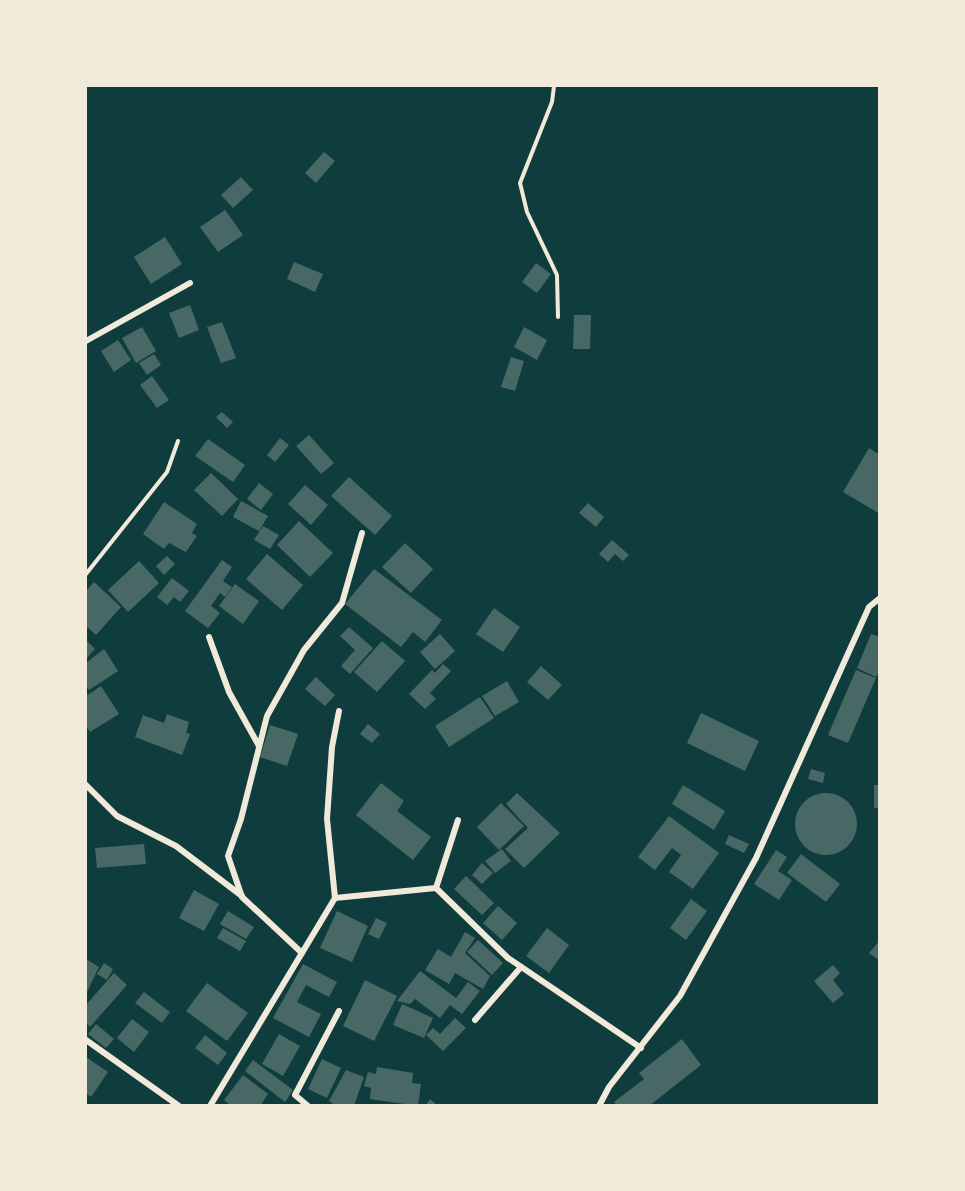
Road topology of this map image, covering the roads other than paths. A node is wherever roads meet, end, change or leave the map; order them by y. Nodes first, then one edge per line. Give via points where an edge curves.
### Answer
1 (190, 283) dead end
2 (86, 341) edge
3 (362, 533) dead end
4 (879, 598) edge
5 (209, 637) dead end
6 (339, 711) dead end
7 (260, 746) junction
8 (86, 785) edge
9 (458, 820) dead end
10 (436, 888) junction
11 (243, 897) junction
12 (335, 898) junction
13 (302, 953) junction
14 (521, 967) junction
15 (339, 1011) dead end
16 (475, 1020) dead end
17 (86, 1040) edge
18 (641, 1048) junction
19 (179, 1106) edge
20 (210, 1106) edge
21 (308, 1106) edge
22 (599, 1106) edge

1 - 2 street
3 - 7 street via 342,603 304,650 267,716
4 - 18 street via 870,608 756,858 680,996
5 - 7 street via 229,692
6 - 12 street via 327,819
7 - 11 street via 228,856
8 - 11 street via 117,816 177,846
9 - 10 street
10 - 12 street
10 - 14 street
11 - 13 street
12 - 13 street
13 - 20 street
14 - 16 street
14 - 18 street
15 - 21 street via 295,1095
17 - 19 street
18 - 22 street via 609,1087

